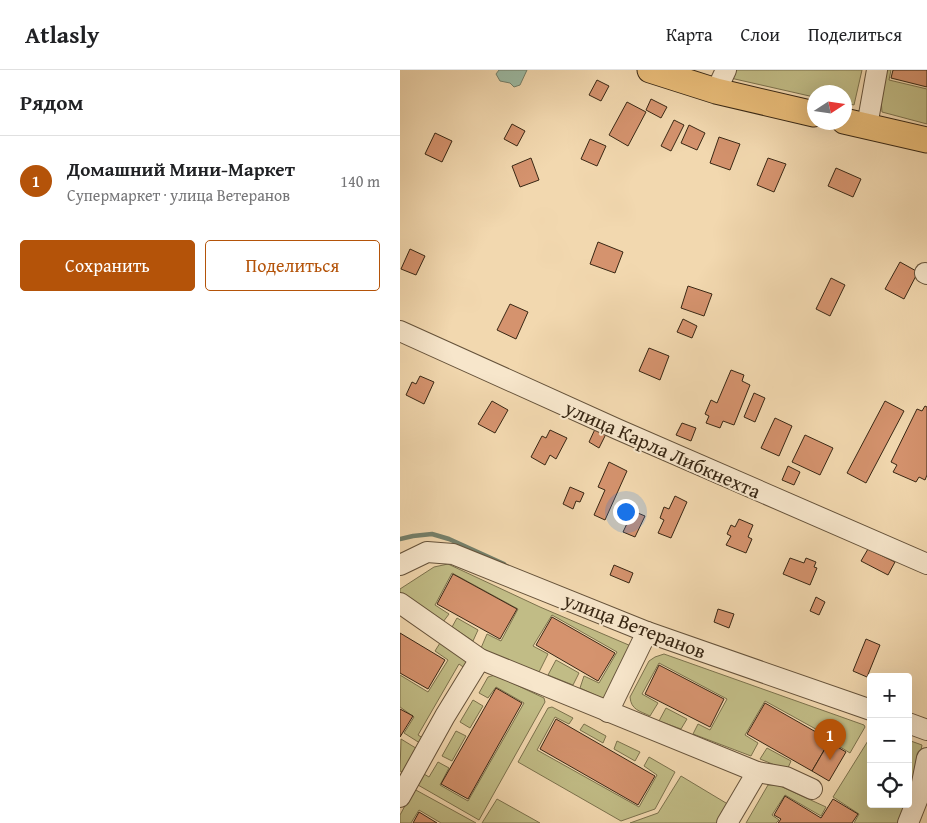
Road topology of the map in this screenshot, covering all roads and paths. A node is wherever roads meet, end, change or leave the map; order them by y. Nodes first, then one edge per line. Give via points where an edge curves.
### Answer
1 (650, 70) edge
2 (877, 70) edge
3 (721, 80) edge
4 (807, 111) edge
5 (856, 124) edge
6 (927, 140) edge
7 (400, 331) edge
8 (927, 564) edge
9 (400, 565) edge
10 (400, 603) edge
11 (647, 632) junction
12 (480, 659) junction
13 (867, 709) edge
14 (608, 712) junction
15 (912, 725) edge
16 (927, 730) edge
17 (927, 758) edge
18 (757, 772) junction
19 (812, 789) dead end
20 (400, 797) edge
21 (727, 823) edge
22 (908, 823) edge

1 - 3 main road
2 - 5 street
3 - 4 main road
5 - 6 main road
7 - 8 street, улица Карла Либкнехта
9 - 11 street, улица Ветеранов via 427,552 453,554
10 - 12 street
11 - 13 street, улица Ветеранов
11 - 14 street
12 - 14 street
12 - 20 street
14 - 18 street
15 - 16 street
17 - 22 street via 920,793
18 - 19 street via 786,777
18 - 21 street

